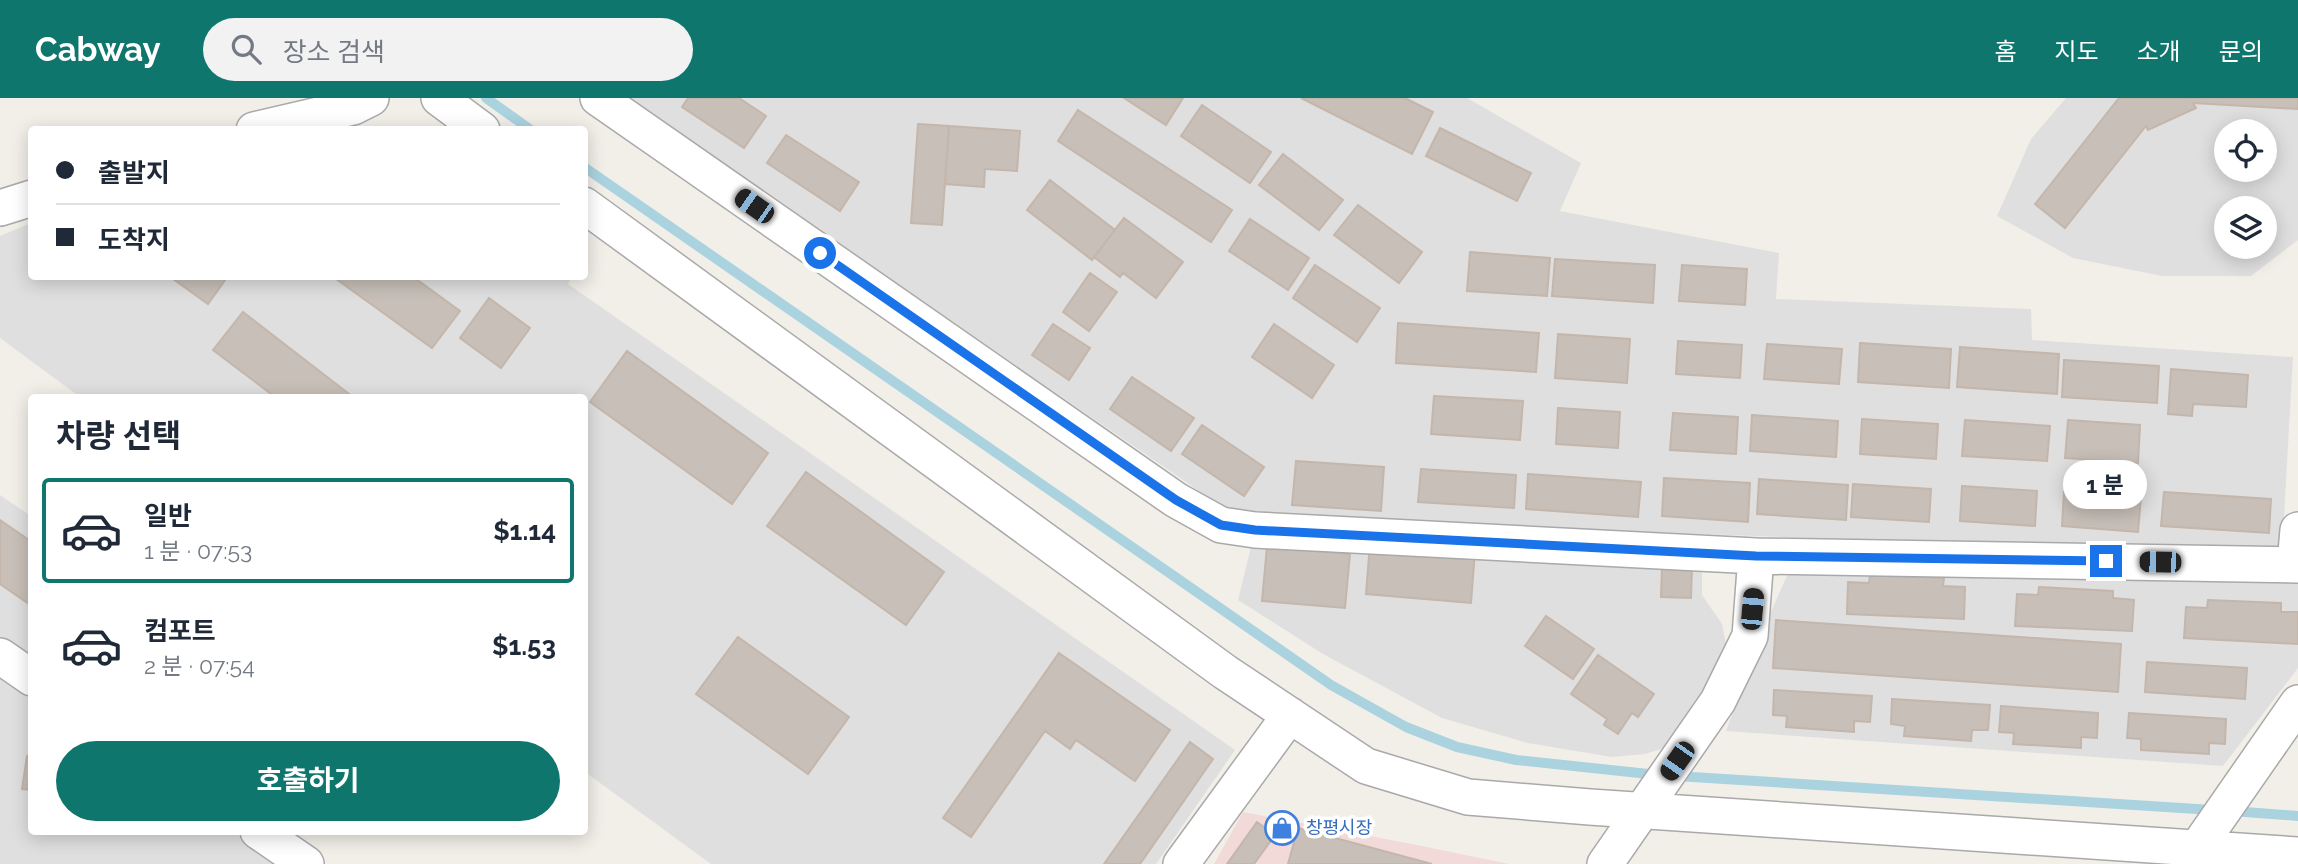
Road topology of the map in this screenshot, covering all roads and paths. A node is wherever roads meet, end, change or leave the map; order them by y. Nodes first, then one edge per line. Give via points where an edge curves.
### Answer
1 (371, 98) edge
2 (439, 98) edge
3 (598, 98) edge
4 (271, 126) edge
5 (477, 126) edge
6 (28, 199) edge
7 (0, 208) edge
8 (588, 208) edge
9 (2298, 530) edge
10 (1756, 556) junction
11 (2296, 564) edge
12 (0, 656) edge
13 (28, 675) edge
14 (2298, 703) edge
15 (1290, 715) junction
16 (1641, 811) junction
17 (264, 835) edge
18 (2298, 855) edge
19 (2191, 856) edge
20 (306, 864) edge
21 (1181, 864) edge
22 (1605, 864) edge

1 - 4 street via 353,107
2 - 5 street
3 - 10 street via 1176,500 1221,525
6 - 7 street
8 - 15 street
9 - 11 street
10 - 11 street
10 - 16 street via 1750,636 1718,701
12 - 13 street
14 - 19 street
15 - 16 street via 1366,766 1468,797
15 - 21 street
16 - 19 street
16 - 22 street
17 - 20 street
18 - 19 street

